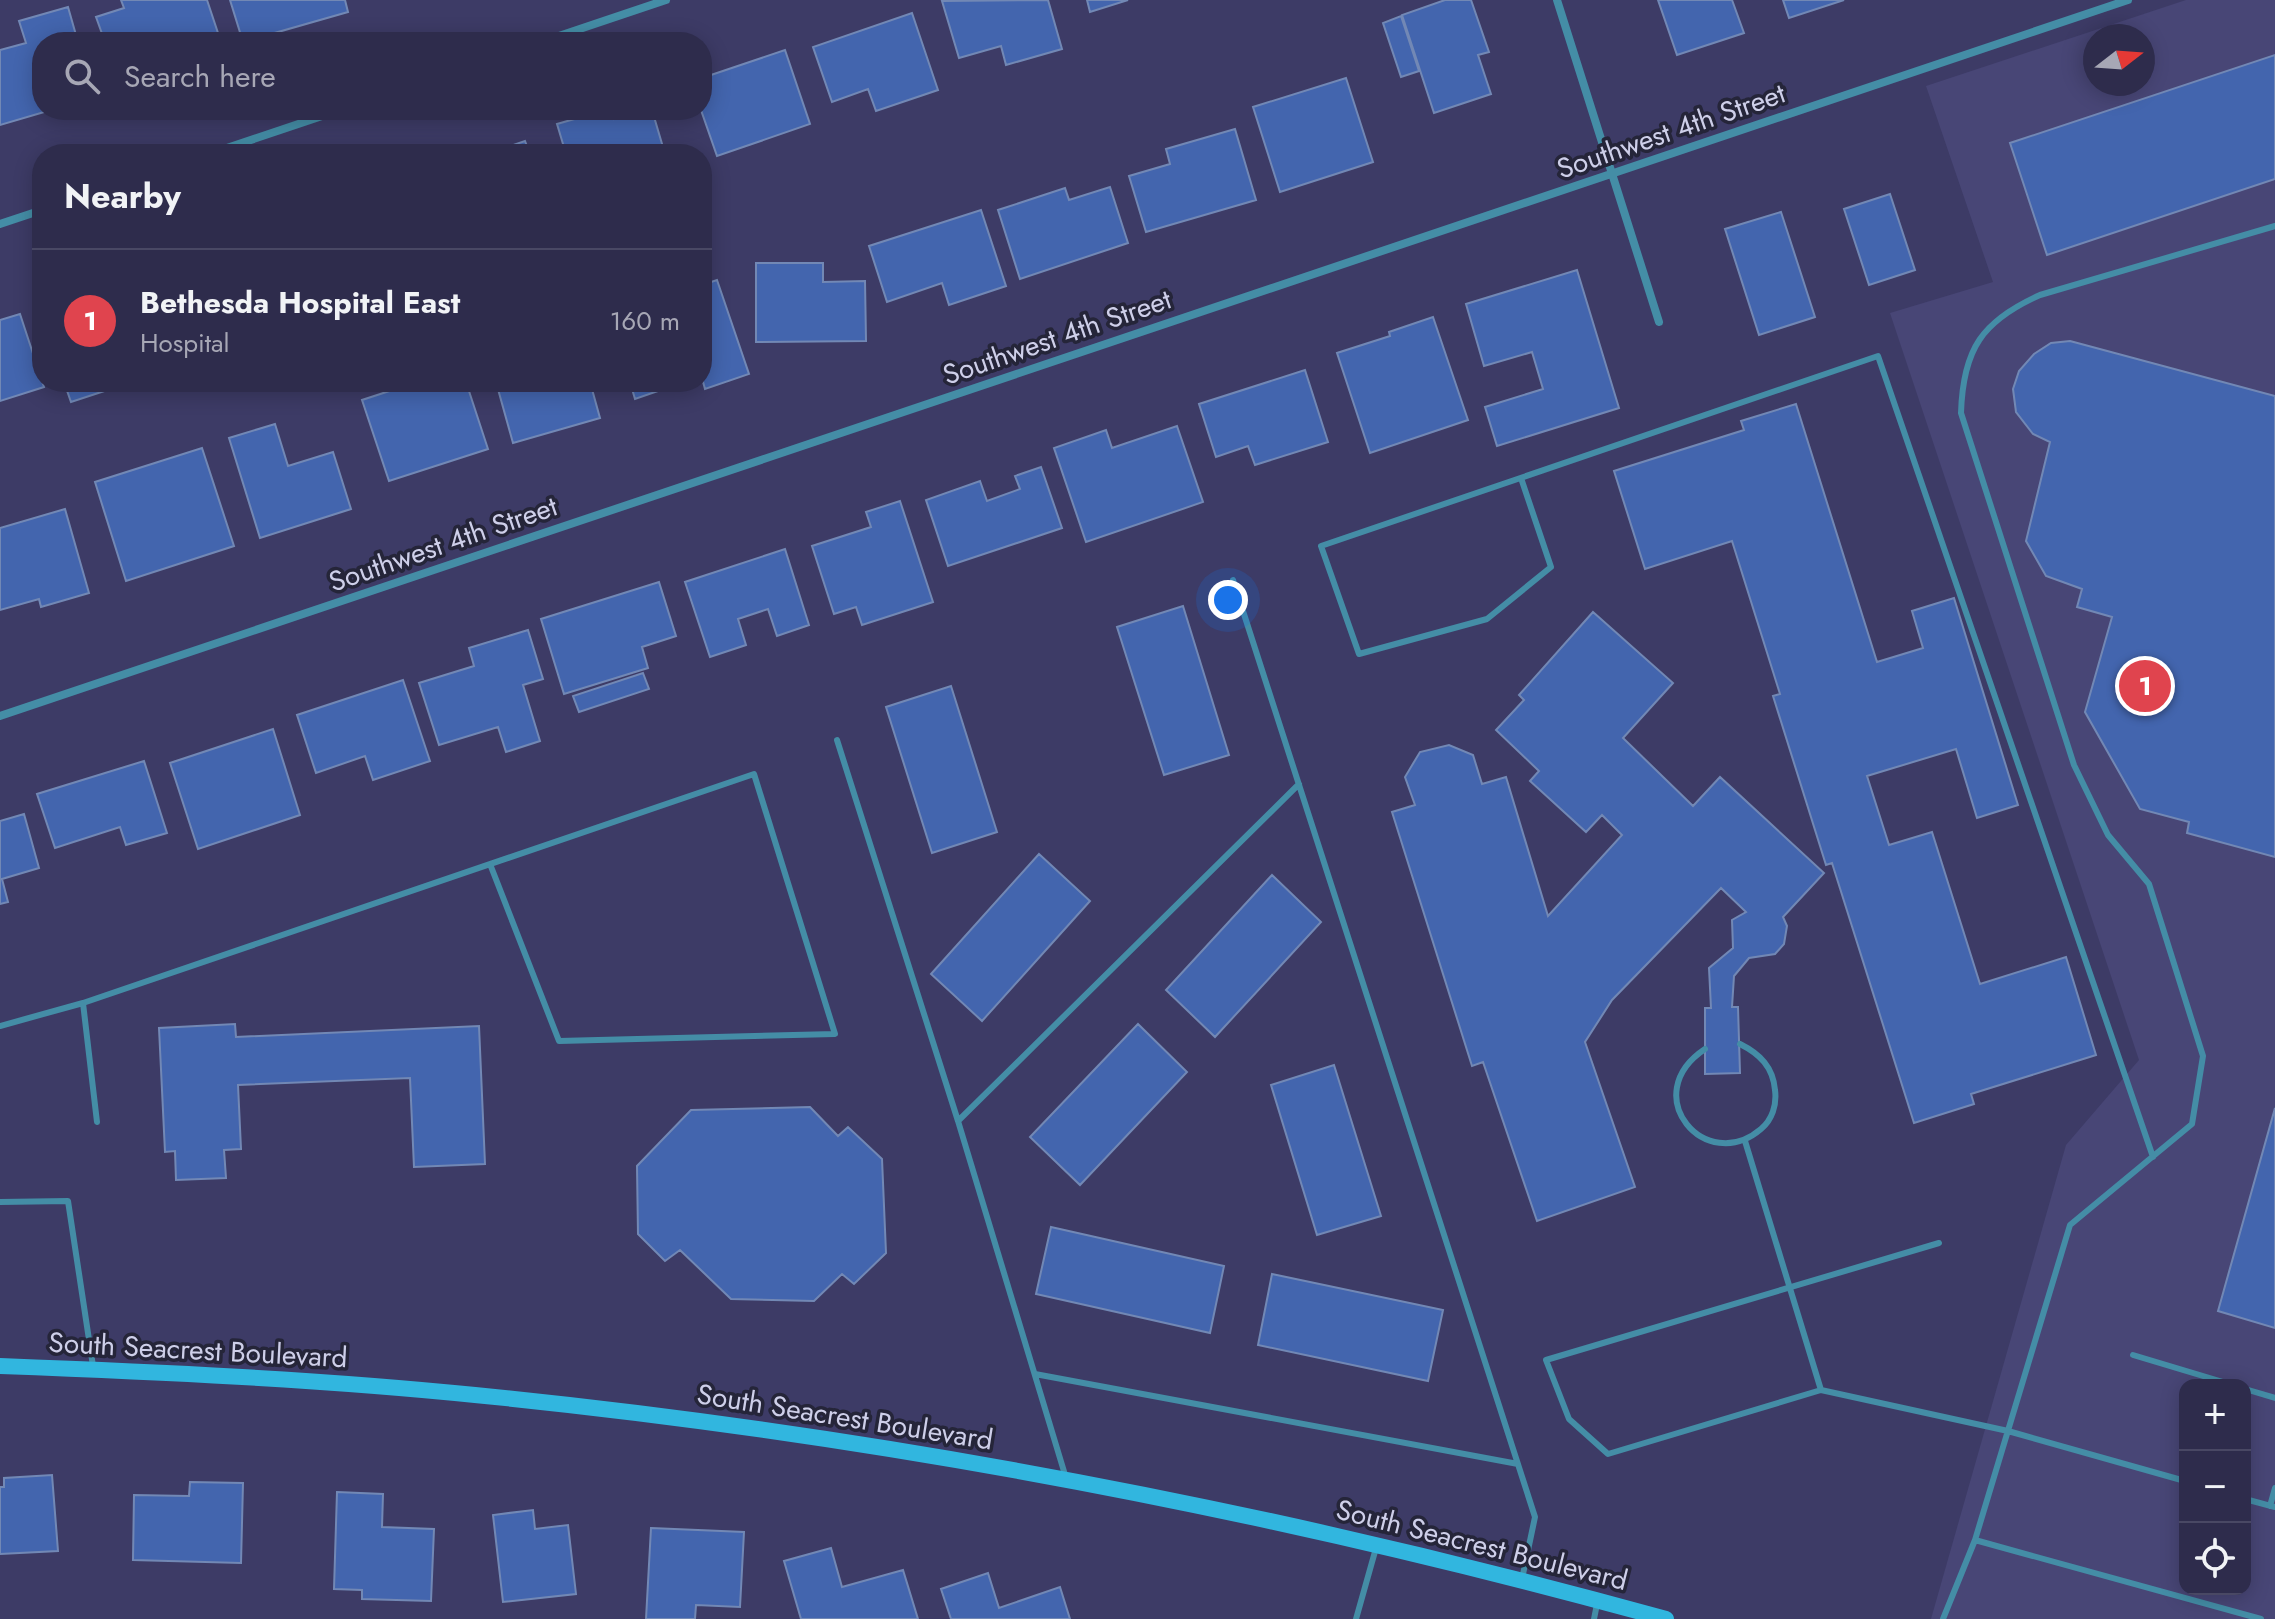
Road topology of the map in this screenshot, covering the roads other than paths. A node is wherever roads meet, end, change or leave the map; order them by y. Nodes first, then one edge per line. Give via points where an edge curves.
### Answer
1 (666, 0) edge
2 (1557, 0) edge
3 (2128, 0) edge
4 (571, 32) edge
5 (310, 120) edge
6 (239, 144) edge
7 (1612, 174) junction
8 (32, 213) edge
9 (0, 224) edge
10 (2275, 226) edge
11 (1659, 322) dead end
12 (1521, 478) junction
13 (1233, 580) dead end
14 (0, 716) edge
15 (837, 740) dead end
16 (1299, 784) junction
17 (490, 864) junction
18 (83, 1003) junction
19 (0, 1026) edge
20 (1740, 1044) dead end
21 (1705, 1049) dead end
22 (958, 1121) junction
23 (97, 1122) dead end
24 (1745, 1141) junction
25 (2153, 1157) junction
26 (0, 1202) edge
27 (1939, 1243) dead end
28 (1790, 1287) junction
29 (2133, 1355) dead end
30 (0, 1366) edge
31 (93, 1370) junction
32 (1035, 1374) junction
33 (2213, 1379) edge
34 (1821, 1390) junction
35 (2251, 1391) edge
36 (2275, 1398) edge
37 (2008, 1431) junction
38 (1518, 1464) junction
39 (2179, 1479) edge
40 (1067, 1480) junction
41 (2275, 1488) edge
42 (2251, 1500) edge
43 (2273, 1506) edge
44 (1975, 1540) junction
45 (1377, 1545) junction
46 (1522, 1579) junction
47 (1598, 1600) junction
48 (1356, 1619) edge
49 (1594, 1619) edge
50 (1666, 1619) edge
51 (1943, 1619) edge
52 (2261, 1619) edge

1 - 4 street
2 - 7 street
3 - 7 street, Southwest 4th Street
5 - 6 street
7 - 11 street
7 - 14 street, Southwest 4th Street
8 - 9 street
10 - 25 lane via 2040,295 2012,308 1988,327 1971,352 1962,382 1961,413 2074,765 2108,835 2149,884 2203,1056 2192,1124
12 - 12 lane via 1321,546 1359,654 1487,619 1551,567
12 - 25 lane via 1878,356
13 - 16 lane
15 - 22 lane
16 - 22 lane
16 - 38 lane
17 - 17 lane via 559,1041 835,1034 754,774
17 - 18 lane
18 - 19 lane
18 - 23 lane
20 - 24 lane via 1765,1062 1776,1095 1764,1127
21 - 24 lane via 1688,1060 1679,1075 1678,1110 1700,1137 1716,1143
22 - 32 lane
24 - 28 lane
25 - 37 lane via 2070,1225
26 - 31 lane via 68,1201
27 - 28 lane
28 - 34 lane
28 - 34 lane via 1546,1360 1569,1419 1608,1454
29 - 33 lane
30 - 31 street, South Seacrest Boulevard
31 - 40 street, South Seacrest Boulevard via 222,1374 690,1419
32 - 38 lane
32 - 40 lane
34 - 37 lane
35 - 36 lane
37 - 39 lane
37 - 44 lane
38 - 46 lane via 1535,1517
40 - 45 street, South Seacrest Boulevard
41 - 43 lane
42 - 43 lane
44 - 51 lane
44 - 52 lane
45 - 46 street, South Seacrest Boulevard
45 - 48 lane
46 - 47 street, South Seacrest Boulevard
47 - 49 lane
47 - 50 street, South Seacrest Boulevard

